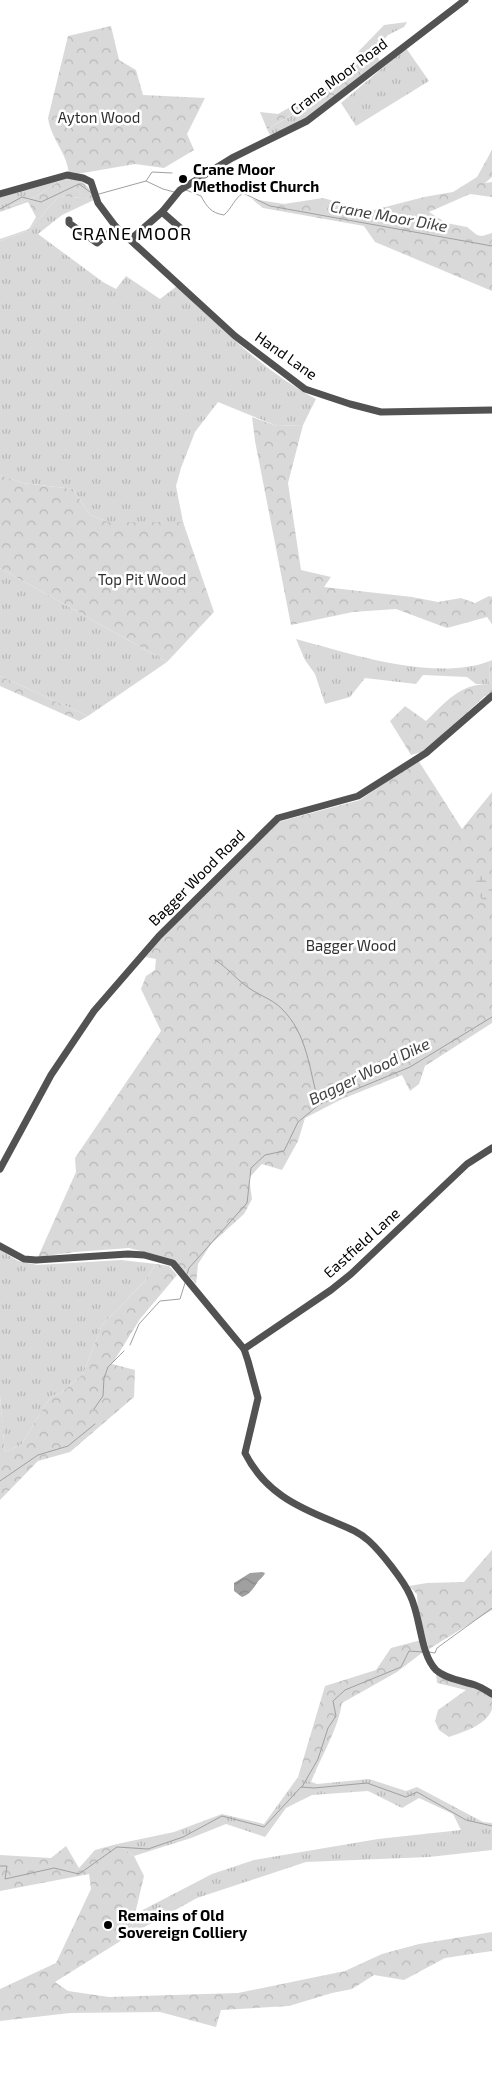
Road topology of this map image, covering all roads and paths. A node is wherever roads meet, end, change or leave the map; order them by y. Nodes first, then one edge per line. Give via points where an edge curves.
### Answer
1 (465, 0) edge
2 (0, 194) edge
3 (162, 212) junction
4 (69, 220) dead end
5 (116, 226) junction
6 (186, 233) dead end
7 (131, 239) junction
8 (492, 410) edge
9 (492, 696) edge
10 (492, 1148) edge
11 (0, 1169) edge
12 (0, 1246) edge
13 (244, 1349) junction
14 (492, 1694) edge

1 - 3 street, Crane Moor Road via 307,121 188,184
2 - 5 street, Hand Lane via 67,175 83,178 91,182 104,213
3 - 6 street
3 - 7 street, Crane Moor Road
4 - 5 street via 97,243
5 - 7 street, Hand Lane
7 - 8 street, Hand Lane via 234,336 305,389 381,412
9 - 11 street, Bagger Wood Road via 426,753 358,796 278,818 159,936 94,1011 51,1074
10 - 13 street, Eastfield Lane via 468,1164 351,1274
12 - 13 street via 24,1259 128,1254 173,1262
13 - 14 street via 258,1398 245,1453 259,1476 285,1500 352,1528 378,1550 410,1595 430,1662 437,1672

